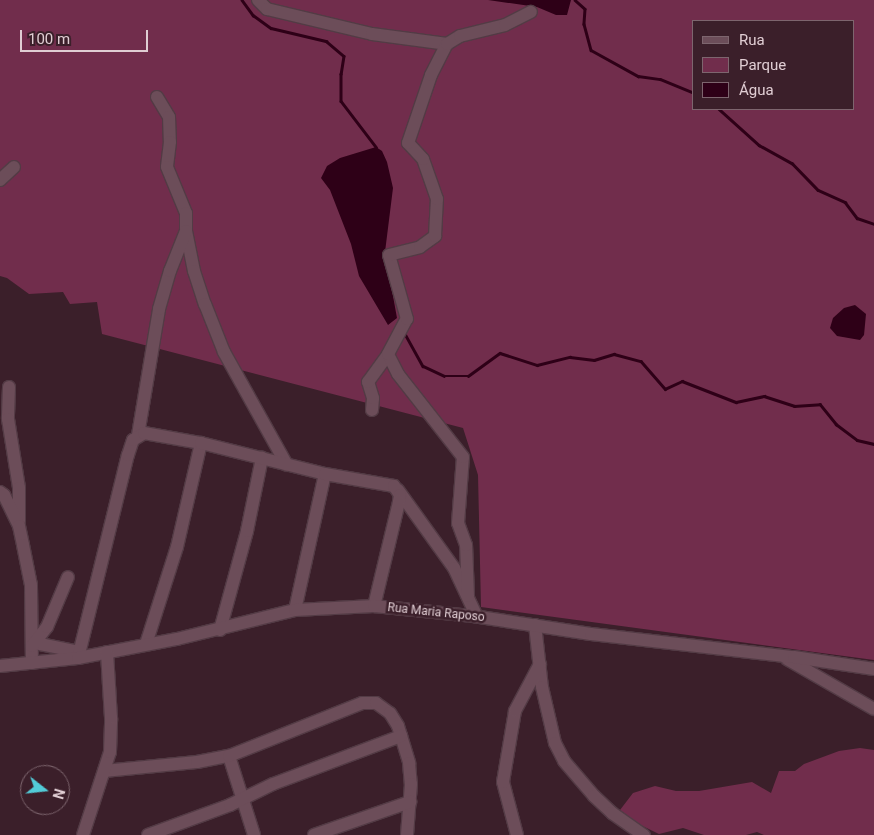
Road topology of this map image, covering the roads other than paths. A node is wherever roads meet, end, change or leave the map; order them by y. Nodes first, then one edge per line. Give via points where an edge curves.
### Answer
1 (258, 0) edge
2 (531, 12) dead end
3 (447, 44) junction
4 (157, 97) dead end
5 (14, 167) dead end
6 (0, 180) edge
7 (186, 231) junction
8 (388, 354) junction
9 (9, 387) dead end
10 (372, 410) dead end
11 (138, 436) junction
12 (201, 443) junction
13 (262, 458) junction
14 (287, 465) junction
15 (326, 474) junction
16 (398, 489) junction
17 (0, 492) edge
18 (19, 526) junction
19 (68, 578) dead end
20 (468, 596) junction
21 (374, 606) junction
22 (295, 610) junction
23 (477, 617) junction
24 (536, 625) junction
25 (220, 630) junction
26 (146, 644) junction
27 (33, 645) junction
28 (107, 652) junction
29 (79, 655) junction
30 (782, 656) junction
31 (32, 663) junction
32 (540, 664) junction
33 (0, 666) edge
34 (874, 669) edge
35 (874, 709) edge
36 (401, 736) junction
37 (229, 756) junction
38 (104, 771) junction
39 (242, 799) junction
40 (410, 802) junction
41 (514, 834) edge
42 (83, 835) edge
43 (148, 835) edge
44 (254, 835) edge
45 (314, 835) edge
46 (407, 835) edge
47 (644, 835) edge

1 - 3 street via 267,8 372,34
2 - 3 street via 505,25 460,36
3 - 8 street via 431,75 408,142 423,159 437,199 435,236 420,247 389,255 406,319
4 - 7 street via 169,117 167,167 186,213
5 - 6 street
7 - 11 street via 159,309
7 - 14 street via 194,271 224,352
8 - 10 street via 368,382 373,398
8 - 20 street via 398,374 463,457 458,523 466,545
9 - 18 street via 8,419 19,488
11 - 12 street via 151,432
11 - 29 street via 132,440
12 - 13 street
12 - 26 street via 176,547
13 - 14 street
13 - 25 street via 247,531
14 - 15 street
15 - 16 street via 388,484
15 - 22 street
16 - 20 street via 449,561
16 - 21 street via 399,502
17 - 18 street
18 - 27 street via 31,585
19 - 27 street via 47,627
20 - 23 street
21 - 22 street, Rua Maria Raposo
21 - 23 street, Rua Maria Raposo
22 - 25 street, Rua Maria Raposo
23 - 24 street, Rua Maria Raposo
24 - 30 street, Rua Maria Raposo
24 - 32 street
25 - 26 street, Rua Maria Raposo
26 - 28 street, Rua Maria Raposo
27 - 29 street
27 - 31 street
28 - 29 street, Rua Maria Raposo
28 - 38 street via 111,736
29 - 31 street, Rua Maria Raposo
30 - 34 street, Rua Maria Raposo
30 - 35 street
31 - 33 street, Rua Maria Raposo
32 - 41 street via 515,711 503,782
32 - 47 street via 548,718 564,761 612,813
36 - 37 street via 390,713 370,702
36 - 39 street via 273,784
36 - 40 street via 409,763
37 - 38 street
37 - 39 street
38 - 42 street
39 - 43 street
39 - 44 street
40 - 45 street
40 - 46 street

